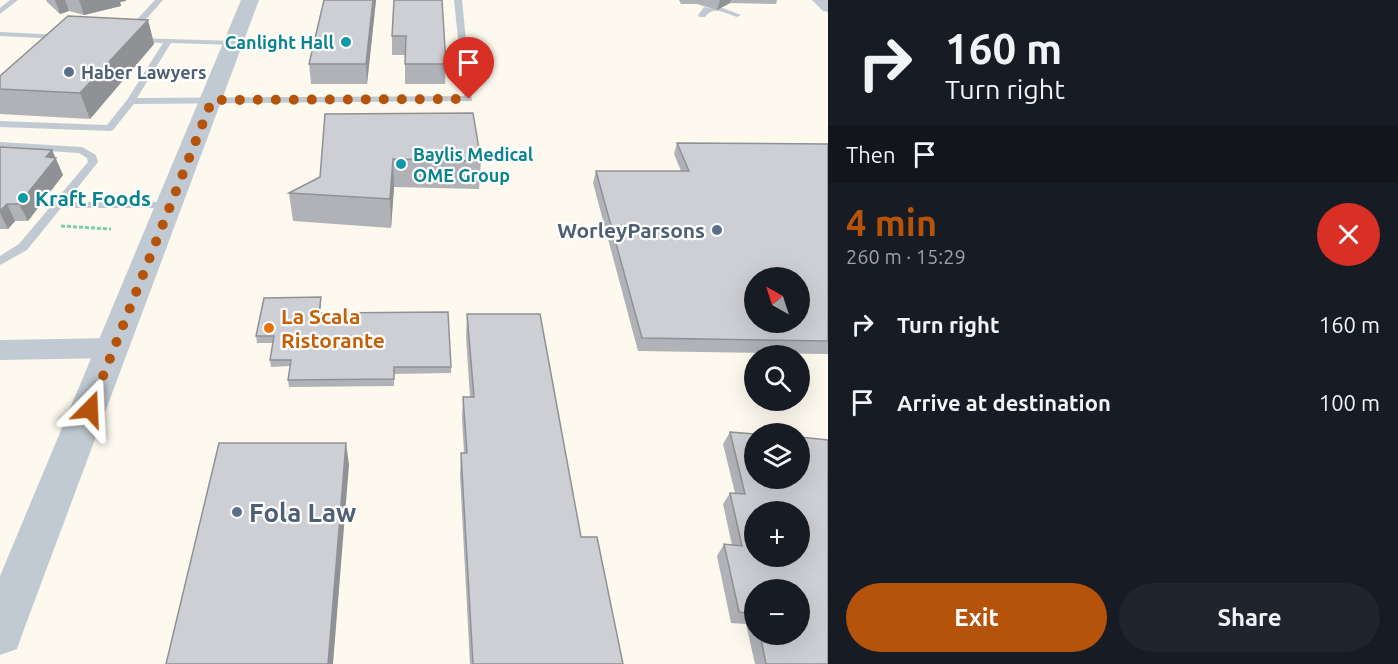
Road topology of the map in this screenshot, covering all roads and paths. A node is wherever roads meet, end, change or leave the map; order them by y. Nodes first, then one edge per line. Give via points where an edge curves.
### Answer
1 (14, 0) edge
2 (159, 0) edge
3 (250, 0) edge
4 (458, 0) edge
5 (819, 0) edge
6 (828, 8) edge
7 (0, 12) edge
8 (702, 15) dead end
9 (737, 15) dead end
10 (0, 34) edge
11 (75, 38) edge
12 (168, 42) junction
13 (235, 43) junction
14 (212, 100) junction
15 (131, 101) junction
16 (0, 124) edge
17 (0, 145) edge
18 (58, 205) junction
19 (169, 205) junction
20 (42, 225) junction
21 (111, 229) dead end
22 (0, 261) edge
23 (114, 348) junction
24 (0, 350) edge
25 (0, 632) edge

1 - 7 lane
2 - 12 lane via 123,40
3 - 13 street
4 - 14 lane via 469,99
5 - 6 street
8 - 9 lane via 707,9
10 - 11 lane
12 - 13 lane
12 - 15 lane
13 - 14 street
14 - 15 lane
14 - 19 street
15 - 16 lane via 110,128
17 - 18 lane via 88,153 93,162
18 - 19 lane
18 - 20 lane
19 - 23 street
20 - 21 path
20 - 22 lane via 23,247
23 - 24 street
23 - 25 street

